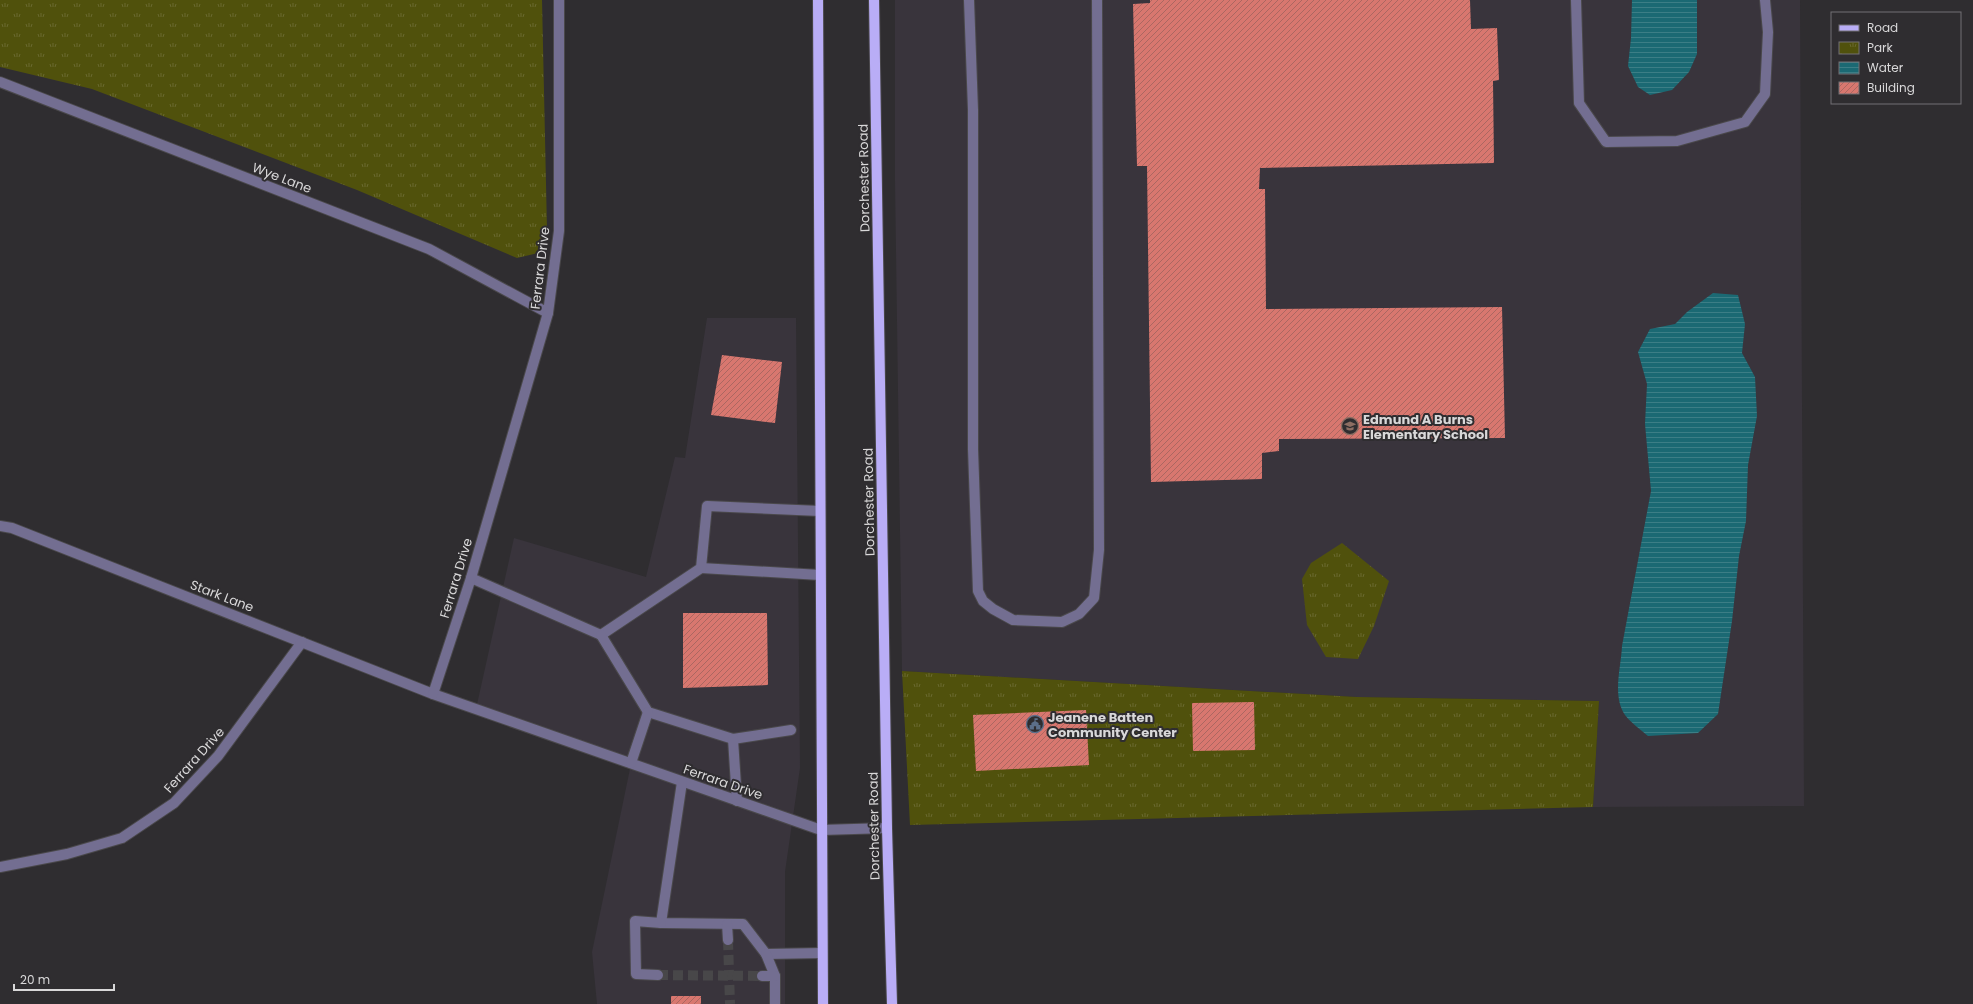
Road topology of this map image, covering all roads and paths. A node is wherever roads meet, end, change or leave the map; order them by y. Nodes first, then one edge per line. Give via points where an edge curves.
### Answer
1 (559, 0) edge
2 (818, 0) edge
3 (874, 0) edge
4 (969, 0) edge
5 (1097, 0) edge
6 (1576, 0) edge
7 (1765, 0) edge
8 (0, 82) edge
9 (548, 313) junction
10 (820, 511) junction
11 (0, 526) edge
12 (701, 568) junction
13 (820, 575) junction
14 (471, 578) junction
15 (601, 635) junction
16 (302, 642) junction
17 (433, 694) junction
18 (648, 712) junction
19 (791, 730) dead end
20 (733, 739) junction
21 (631, 763) junction
22 (682, 782) junction
23 (737, 801) junction
24 (886, 828) junction
25 (821, 830) junction
26 (0, 867) edge
27 (661, 923) junction
28 (727, 924) junction
29 (728, 940) tunnel mouth
30 (822, 953) junction
31 (766, 954) junction
32 (658, 975) tunnel mouth
33 (762, 976) tunnel mouth
34 (775, 976) junction
35 (775, 1004) edge
36 (823, 1004) edge
37 (892, 1004) edge

1 - 9 street, Ferrara Drive via 559,231
2 - 10 main road
3 - 24 main road, Dorchester Road
4 - 5 street via 973,110 973,450 978,591 983,601 1013,620 1062,622 1079,614 1094,598 1099,550
6 - 7 street via 1579,103 1606,142 1677,141 1745,122 1765,94 1768,32
8 - 9 street, Wye Lane via 429,249
9 - 14 street, Ferrara Drive
10 - 12 street via 706,506
10 - 13 main road
11 - 16 street, Stark Lane via 12,528
12 - 13 street
12 - 15 street
13 - 25 main road
14 - 15 street
14 - 17 street, Ferrara Drive
15 - 18 street
16 - 17 street, Stark Lane
16 - 26 street, Ferrara Drive via 218,756 174,803 122,838 67,854
17 - 21 street, Ferrara Drive
18 - 20 street
18 - 21 street
19 - 20 street
20 - 23 street
21 - 22 street, Ferrara Drive
22 - 23 street, Ferrara Drive
22 - 27 street
23 - 25 street, Ferrara Drive
24 - 25 street, Ferrara Drive
24 - 37 main road, Dorchester Road
25 - 30 main road
27 - 28 street
27 - 32 street via 635,921 636,974
28 - 29 street
28 - 31 street via 743,924
30 - 31 street
30 - 36 main road
31 - 34 street
33 - 34 street
34 - 35 street

